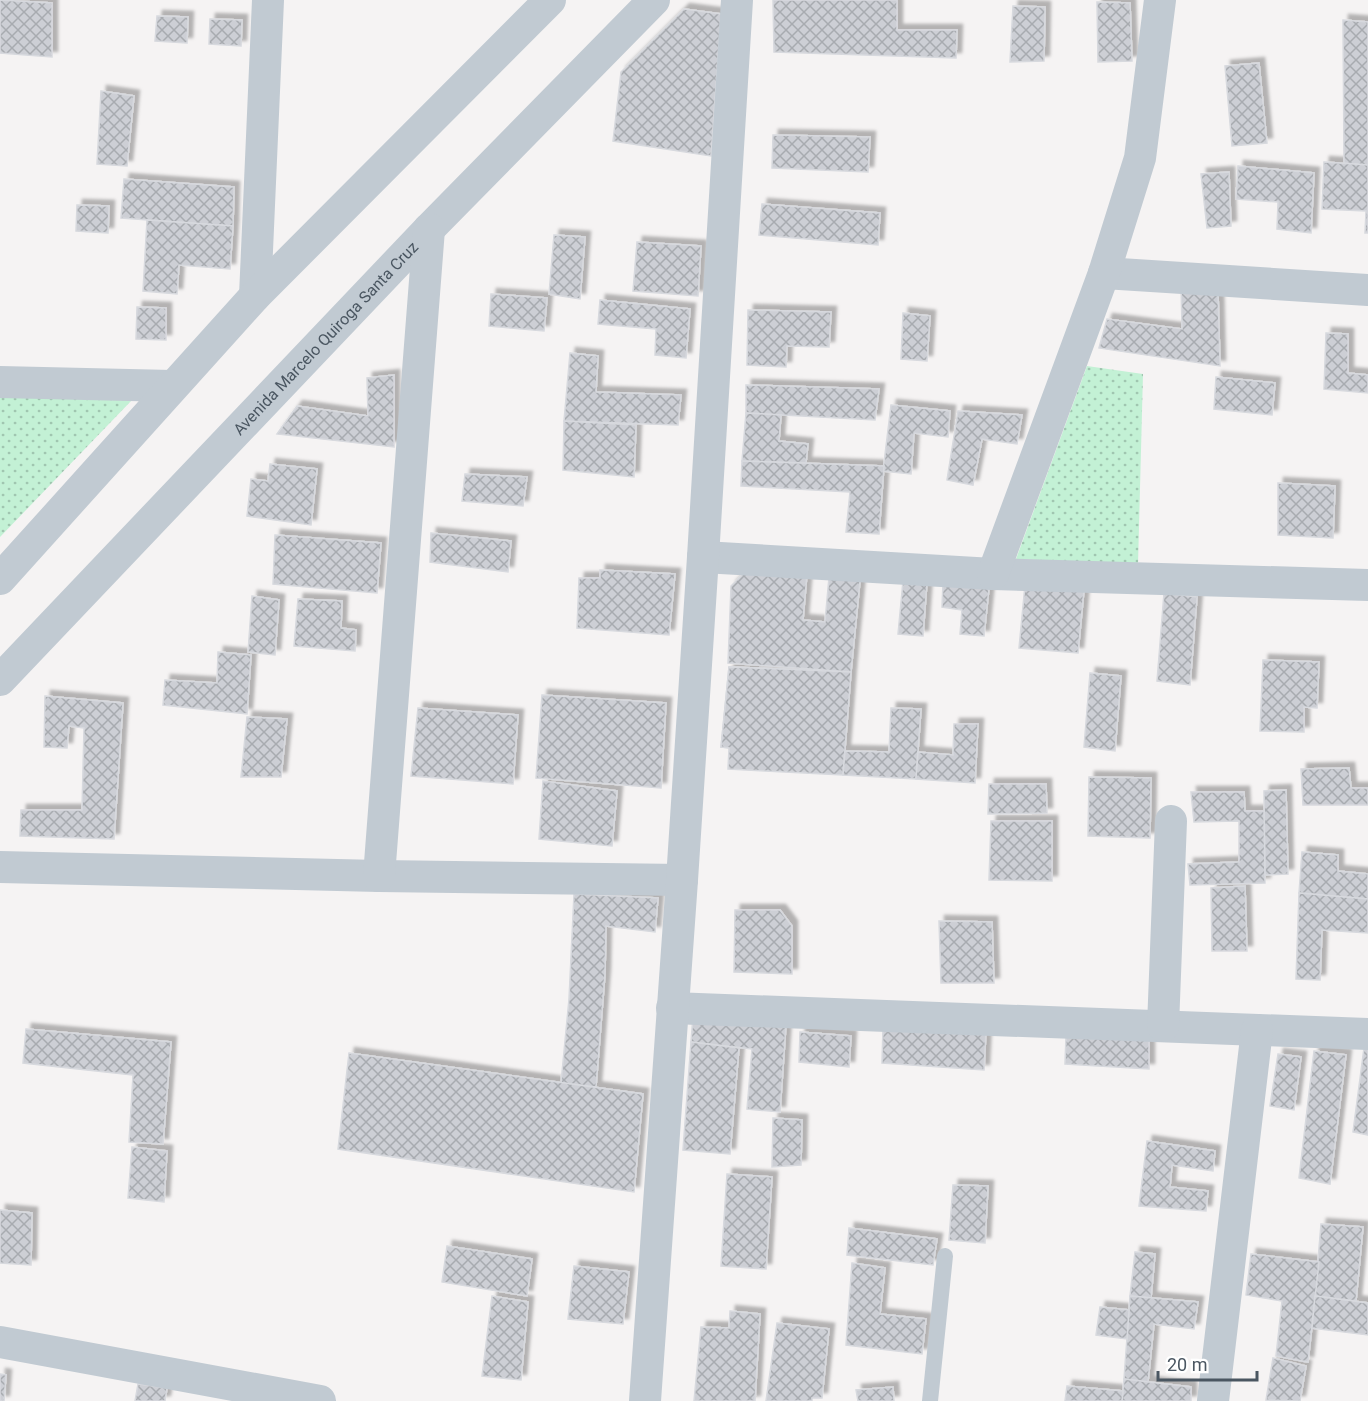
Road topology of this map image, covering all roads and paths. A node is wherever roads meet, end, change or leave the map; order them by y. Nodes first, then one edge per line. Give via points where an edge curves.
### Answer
1 (268, 0) edge
2 (550, 0) edge
3 (654, 0) edge
4 (737, 0) edge
5 (1160, 0) edge
6 (429, 229) junction
7 (1104, 273) junction
8 (1368, 290) edge
9 (255, 296) junction
10 (0, 382) edge
11 (172, 386) junction
12 (703, 557) junction
13 (993, 574) junction
14 (0, 579) edge
15 (1368, 585) edge
16 (0, 680) edge
17 (1170, 821) dead end
18 (0, 867) edge
19 (379, 876) junction
20 (682, 880) junction
21 (672, 1008) junction
22 (1163, 1026) junction
23 (1257, 1030) junction
24 (1368, 1034) edge
25 (945, 1256) dead end
26 (0, 1342) edge
27 (320, 1401) edge
28 (645, 1401) edge
29 (930, 1401) edge
30 (1213, 1401) edge

1 - 9 street
2 - 9 street
3 - 6 street, Avenida Marcelo Quiroga Santa Cruz
4 - 12 street
5 - 7 street via 1140,158
6 - 16 street, Avenida Marcelo Quiroga Santa Cruz
6 - 19 street
7 - 8 street
7 - 13 street
9 - 11 street
10 - 11 street
11 - 14 street
12 - 13 street
12 - 20 street
13 - 15 street
17 - 22 street
18 - 19 street
19 - 20 street
20 - 21 street
21 - 22 street
21 - 28 street
22 - 23 street
23 - 24 street
23 - 30 street
25 - 29 lane
26 - 27 street

